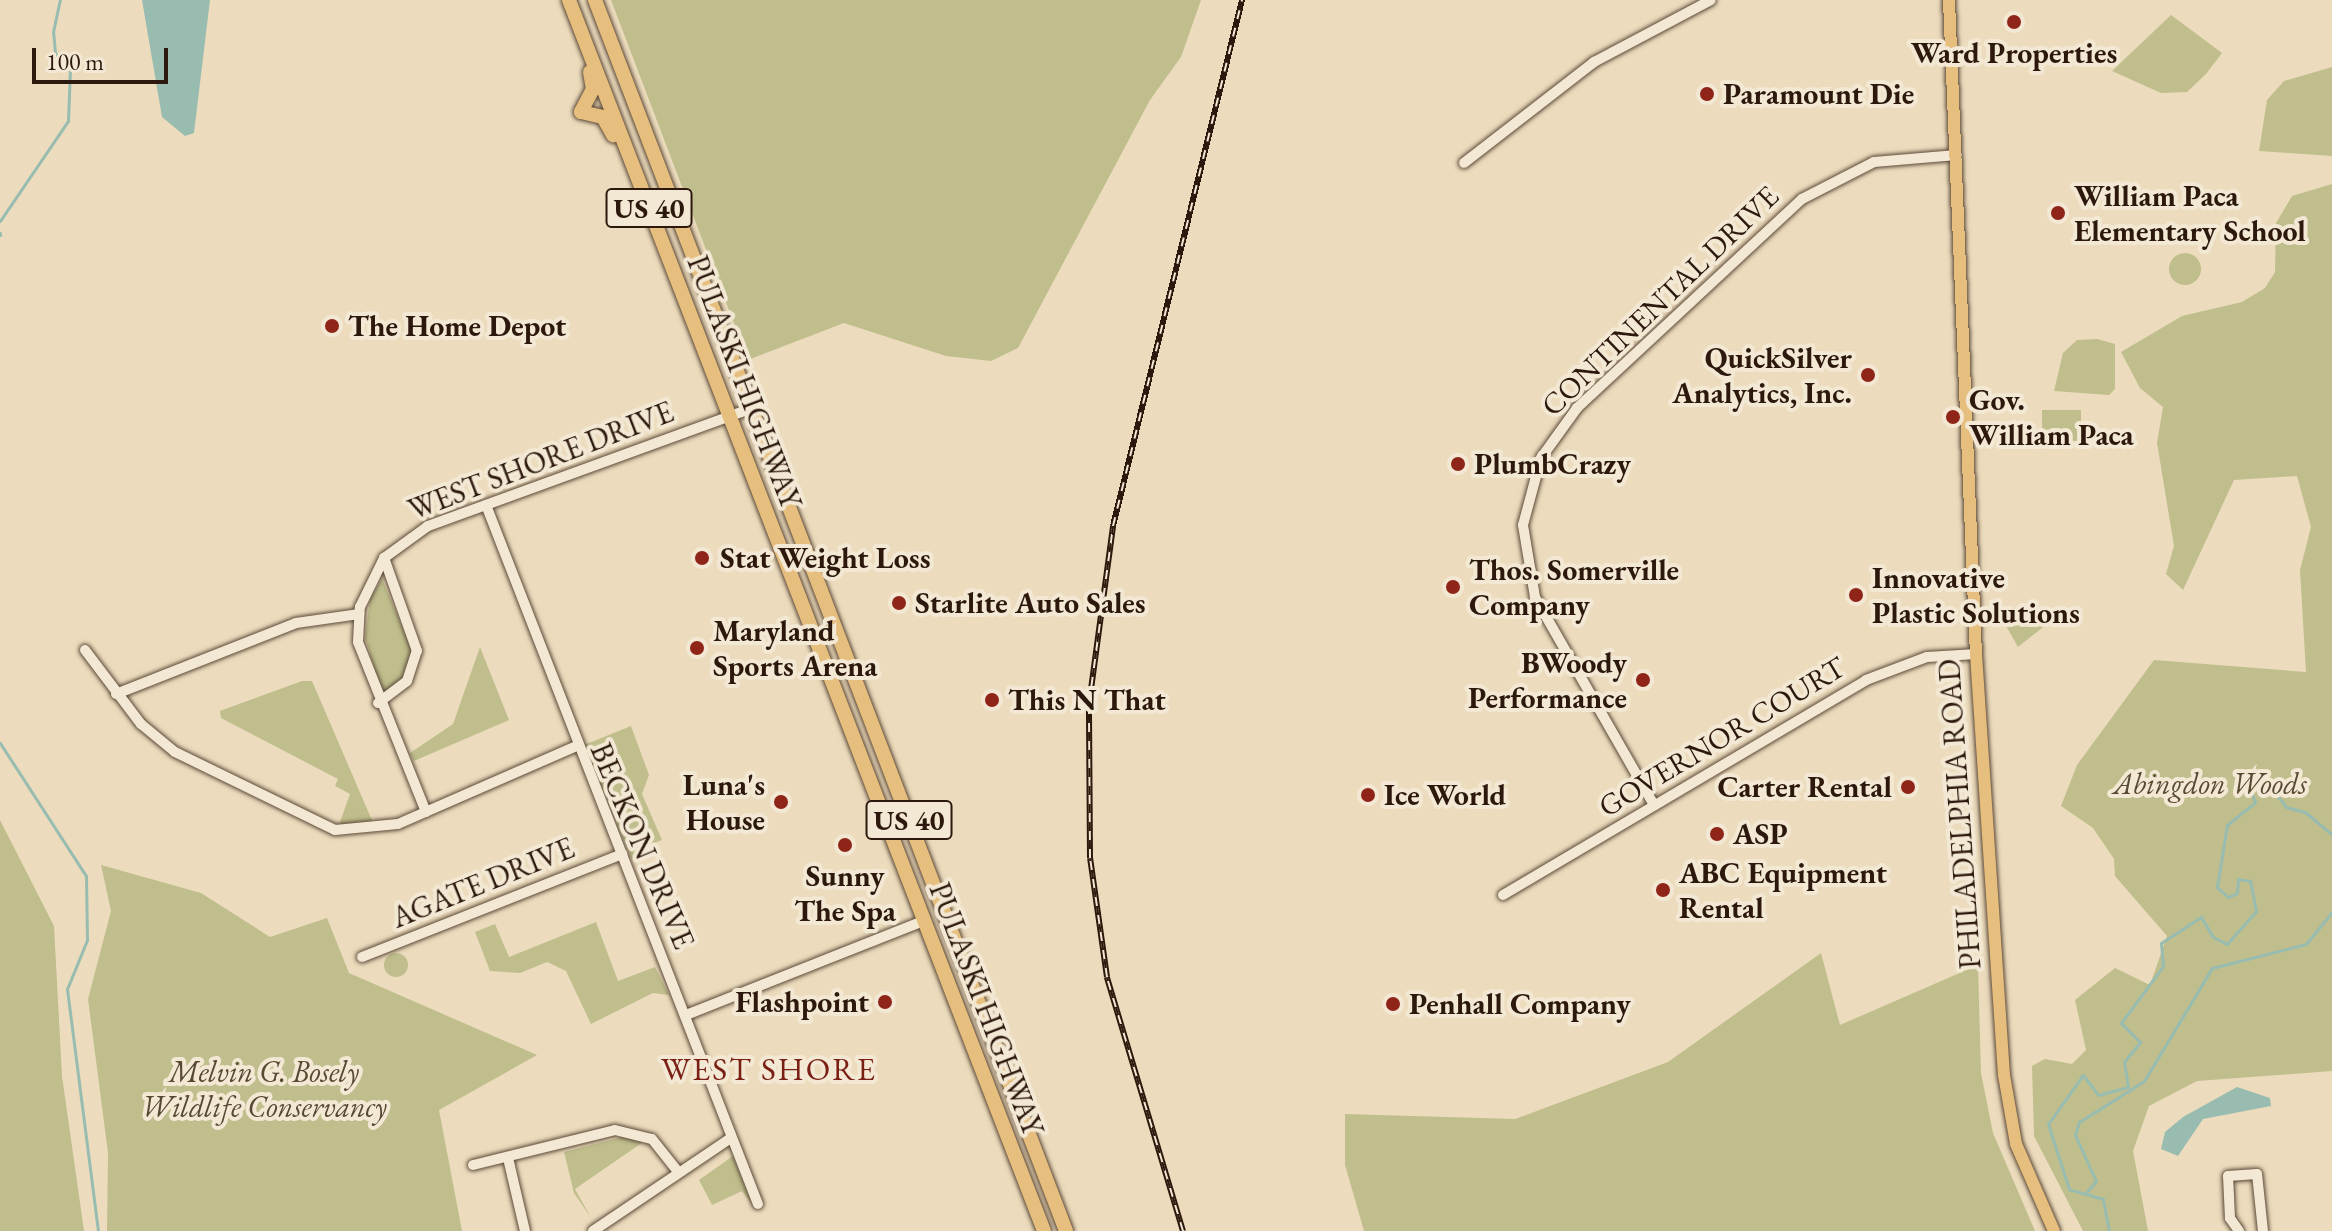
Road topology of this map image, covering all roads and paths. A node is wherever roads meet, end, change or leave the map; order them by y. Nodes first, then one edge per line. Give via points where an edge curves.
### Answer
1 (568, 0) edge
2 (595, 0) edge
3 (1711, 0) edge
4 (1949, 0) edge
5 (1957, 155) junction
6 (1464, 163) dead end
7 (637, 177) junction
8 (753, 408) junction
9 (731, 416) junction
10 (486, 505) junction
11 (384, 558) junction
12 (359, 614) junction
13 (85, 650) dead end
14 (1976, 654) junction
15 (116, 694) junction
16 (378, 703) junction
17 (574, 747) junction
18 (1654, 805) junction
19 (426, 812) junction
20 (622, 854) junction
21 (1503, 895) dead end
22 (924, 921) junction
23 (362, 957) dead end
24 (686, 1015) junction
25 (731, 1138) junction
26 (508, 1158) junction
27 (473, 1165) dead end
28 (679, 1173) junction
29 (758, 1204) dead end
30 (525, 1231) edge
31 (593, 1231) edge
32 (1044, 1231) edge
33 (1066, 1231) edge
34 (2054, 1231) edge
35 (2239, 1231) edge
36 (2263, 1231) edge

1 - 7 highway, PULASKI HIGHWAY / US 40
1 - 7 highway via 593,81 581,112 609,123 627,171
2 - 8 highway, PULASKI HIGHWAY / US 40
3 - 6 street via 1594,62
4 - 5 main road, PHILADELPHIA ROAD
5 - 14 main road, PHILADELPHIA ROAD
5 - 18 street, CONTINENTAL DRIVE via 1874,162 1802,199 1577,408 1541,458 1523,525 1532,589
7 - 9 highway, PULASKI HIGHWAY / US 40
8 - 9 street, WEST SHORE DRIVE
8 - 33 highway, PULASKI HIGHWAY / US 40
9 - 10 street, WEST SHORE DRIVE
9 - 22 highway, PULASKI HIGHWAY / US 40
10 - 11 street, WEST SHORE DRIVE via 411,534
10 - 17 street, BECKON DRIVE
11 - 12 street, WEST SHORE DRIVE
11 - 16 street via 417,651 407,681
12 - 15 street via 296,623
12 - 16 street, WEST SHORE DRIVE via 360,653
13 - 15 street
14 - 18 street, GOVERNOR COURT via 1927,657 1866,680
14 - 34 main road, PHILADELPHIA ROAD via 2006,1097 2024,1168
15 - 19 street via 175,752 309,822 364,832
16 - 19 street, WEST SHORE DRIVE
17 - 19 street
17 - 20 street, BECKON DRIVE
18 - 21 street, GOVERNOR COURT
20 - 23 street, AGATE DRIVE
20 - 24 street, BECKON DRIVE
22 - 24 street
22 - 32 highway, PULASKI HIGHWAY / US 40
24 - 25 street, BECKON DRIVE
25 - 28 street
25 - 29 street, BECKON DRIVE
26 - 27 street
26 - 28 street via 630,1130 652,1139
26 - 30 street
28 - 31 street
35 - 36 street via 2230,1218 2228,1176 2257,1174

